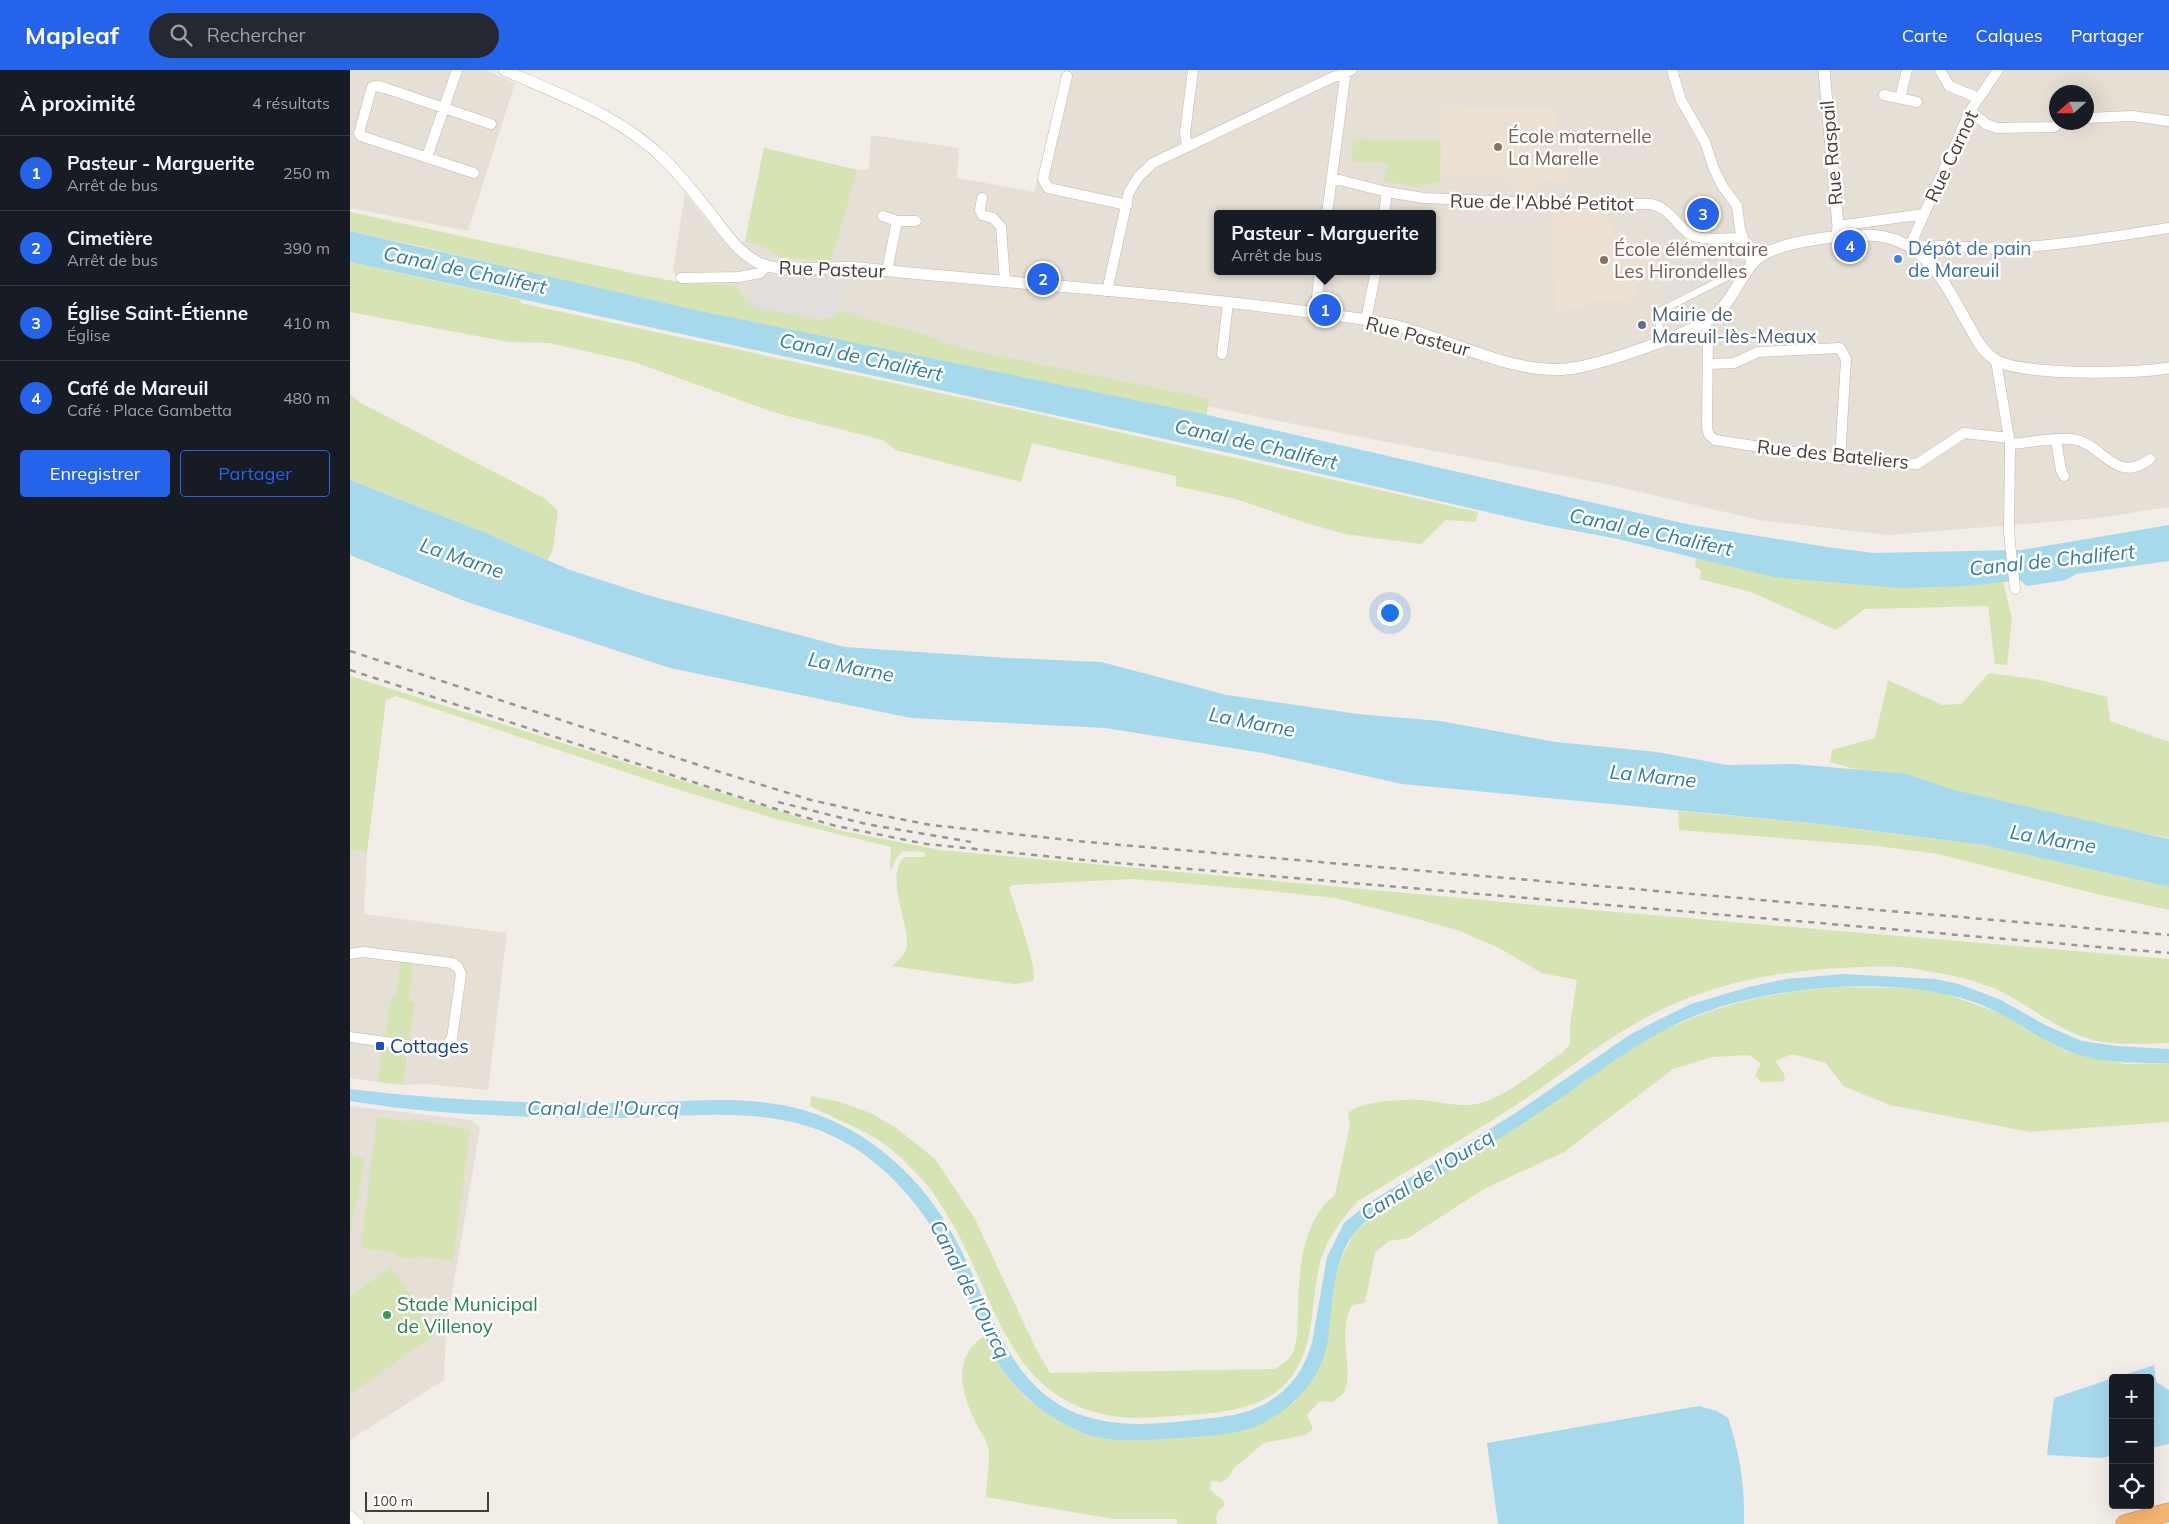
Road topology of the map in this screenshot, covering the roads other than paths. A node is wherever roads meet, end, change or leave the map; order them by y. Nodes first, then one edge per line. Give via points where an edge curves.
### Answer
1 (457, 70) edge
2 (504, 70) edge
3 (1193, 70) edge
4 (1672, 70) edge
5 (1824, 70) edge
6 (1907, 70) edge
7 (1940, 70) edge
8 (1998, 70) edge
9 (1348, 71) edge
10 (1067, 76) dead end
11 (1884, 95) dead end
12 (1900, 98) junction
13 (1979, 98) junction
14 (1917, 102) dead end
15 (443, 109) junction
16 (1970, 111) junction
17 (2094, 118) edge
18 (2169, 120) edge
19 (491, 124) dead end
20 (2049, 127) edge
21 (1187, 146) junction
22 (427, 157) junction
23 (474, 173) dead end
24 (1332, 178) junction
25 (1387, 192) junction
26 (982, 198) dead end
27 (1127, 205) junction
28 (1328, 210) edge
29 (1385, 210) edge
30 (1924, 214) junction
31 (883, 216) dead end
32 (897, 221) junction
33 (916, 221) dead end
34 (2169, 228) edge
35 (1837, 232) junction
36 (1742, 238) junction
37 (1912, 247) junction
38 (1752, 264) junction
39 (767, 266) junction
40 (887, 271) junction
41 (1735, 273) dead end
42 (1320, 275) edge
43 (1375, 275) edge
44 (681, 278) dead end
45 (1005, 282) junction
46 (1108, 291) junction
47 (1228, 303) junction
48 (1315, 313) junction
49 (1366, 320) junction
50 (1705, 323) junction
51 (1661, 341) junction
52 (1222, 354) dead end
53 (1996, 361) junction
54 (1708, 364) junction
55 (2169, 368) edge
56 (2010, 439) junction
57 (2056, 440) junction
58 (1840, 459) junction
59 (2150, 459) dead end
60 (2064, 476) dead end
61 (2015, 588) dead end
62 (350, 954) edge
63 (350, 1037) edge
64 (2169, 1512) edge
65 (350, 1516) edge
66 (359, 1524) edge
67 (2125, 1524) edge

1 - 15 street
2 - 39 street, Rue Pasteur via 584,105 621,126 659,155 736,246 753,260
3 - 21 street via 1185,133
4 - 36 street via 1680,100 1705,142 1720,181 1737,206
5 - 35 street, Rue Raspail
6 - 12 street
7 - 13 street via 1950,86
8 - 13 street, Rue Carnot
9 - 21 street
9 - 24 street
10 - 27 street via 1044,183 1048,188
11 - 12 street
12 - 14 street
13 - 16 street, Rue Carnot
15 - 19 street
15 - 22 street
15 - 22 street via 385,88 372,87 359,132 361,136
16 - 20 street via 1997,128
16 - 30 street, Rue Carnot
17 - 18 street via 2132,116
21 - 27 street via 1153,162 1129,192
22 - 23 street
24 - 25 street, Rue de l'Abbé Petitot
24 - 28 street
25 - 29 street
25 - 36 street, Rue de l'Abbé Petitot via 1443,200 1652,204 1661,206 1691,235 1699,238
26 - 45 street via 982,215 993,218 1001,227
27 - 46 street
30 - 35 street
30 - 37 street, Rue Carnot
31 - 32 street
32 - 33 street
32 - 40 street
34 - 37 street via 2006,248
35 - 37 street via 1886,237
35 - 38 street via 1771,250
36 - 38 street
37 - 53 street via 1939,274 1979,342
38 - 50 street, Rue Pasteur via 1722,309
39 - 40 street, Rue Pasteur via 780,269 840,266
39 - 44 street via 760,274 739,277
40 - 45 street, Rue Pasteur
41 - 51 street via 1660,311
42 - 48 street
43 - 49 street
45 - 46 street, Rue Pasteur
46 - 47 street, Rue Pasteur
47 - 48 street, Rue Pasteur
47 - 52 street
48 - 49 street, Rue Pasteur
49 - 51 street, Rue Pasteur via 1394,325 1529,369 1585,366
50 - 51 street, Rue Pasteur
50 - 54 street
53 - 55 street via 2034,370 2095,372
53 - 56 street
54 - 58 street, Rue des Bateliers via 1709,436 1714,440
54 - 58 street via 1734,363 1758,352 1840,348 1846,359
56 - 57 street, Rue des Bateliers
56 - 58 street, Rue des Bateliers via 1964,434 1917,464
56 - 61 street via 2009,540
57 - 59 street, Rue des Bateliers via 2072,439 2088,445 2112,463 2132,468
57 - 60 street
62 - 63 street via 363,952 452,963 461,974 452,1038 445,1047 434,1049
64 - 67 highway
65 - 66 street

